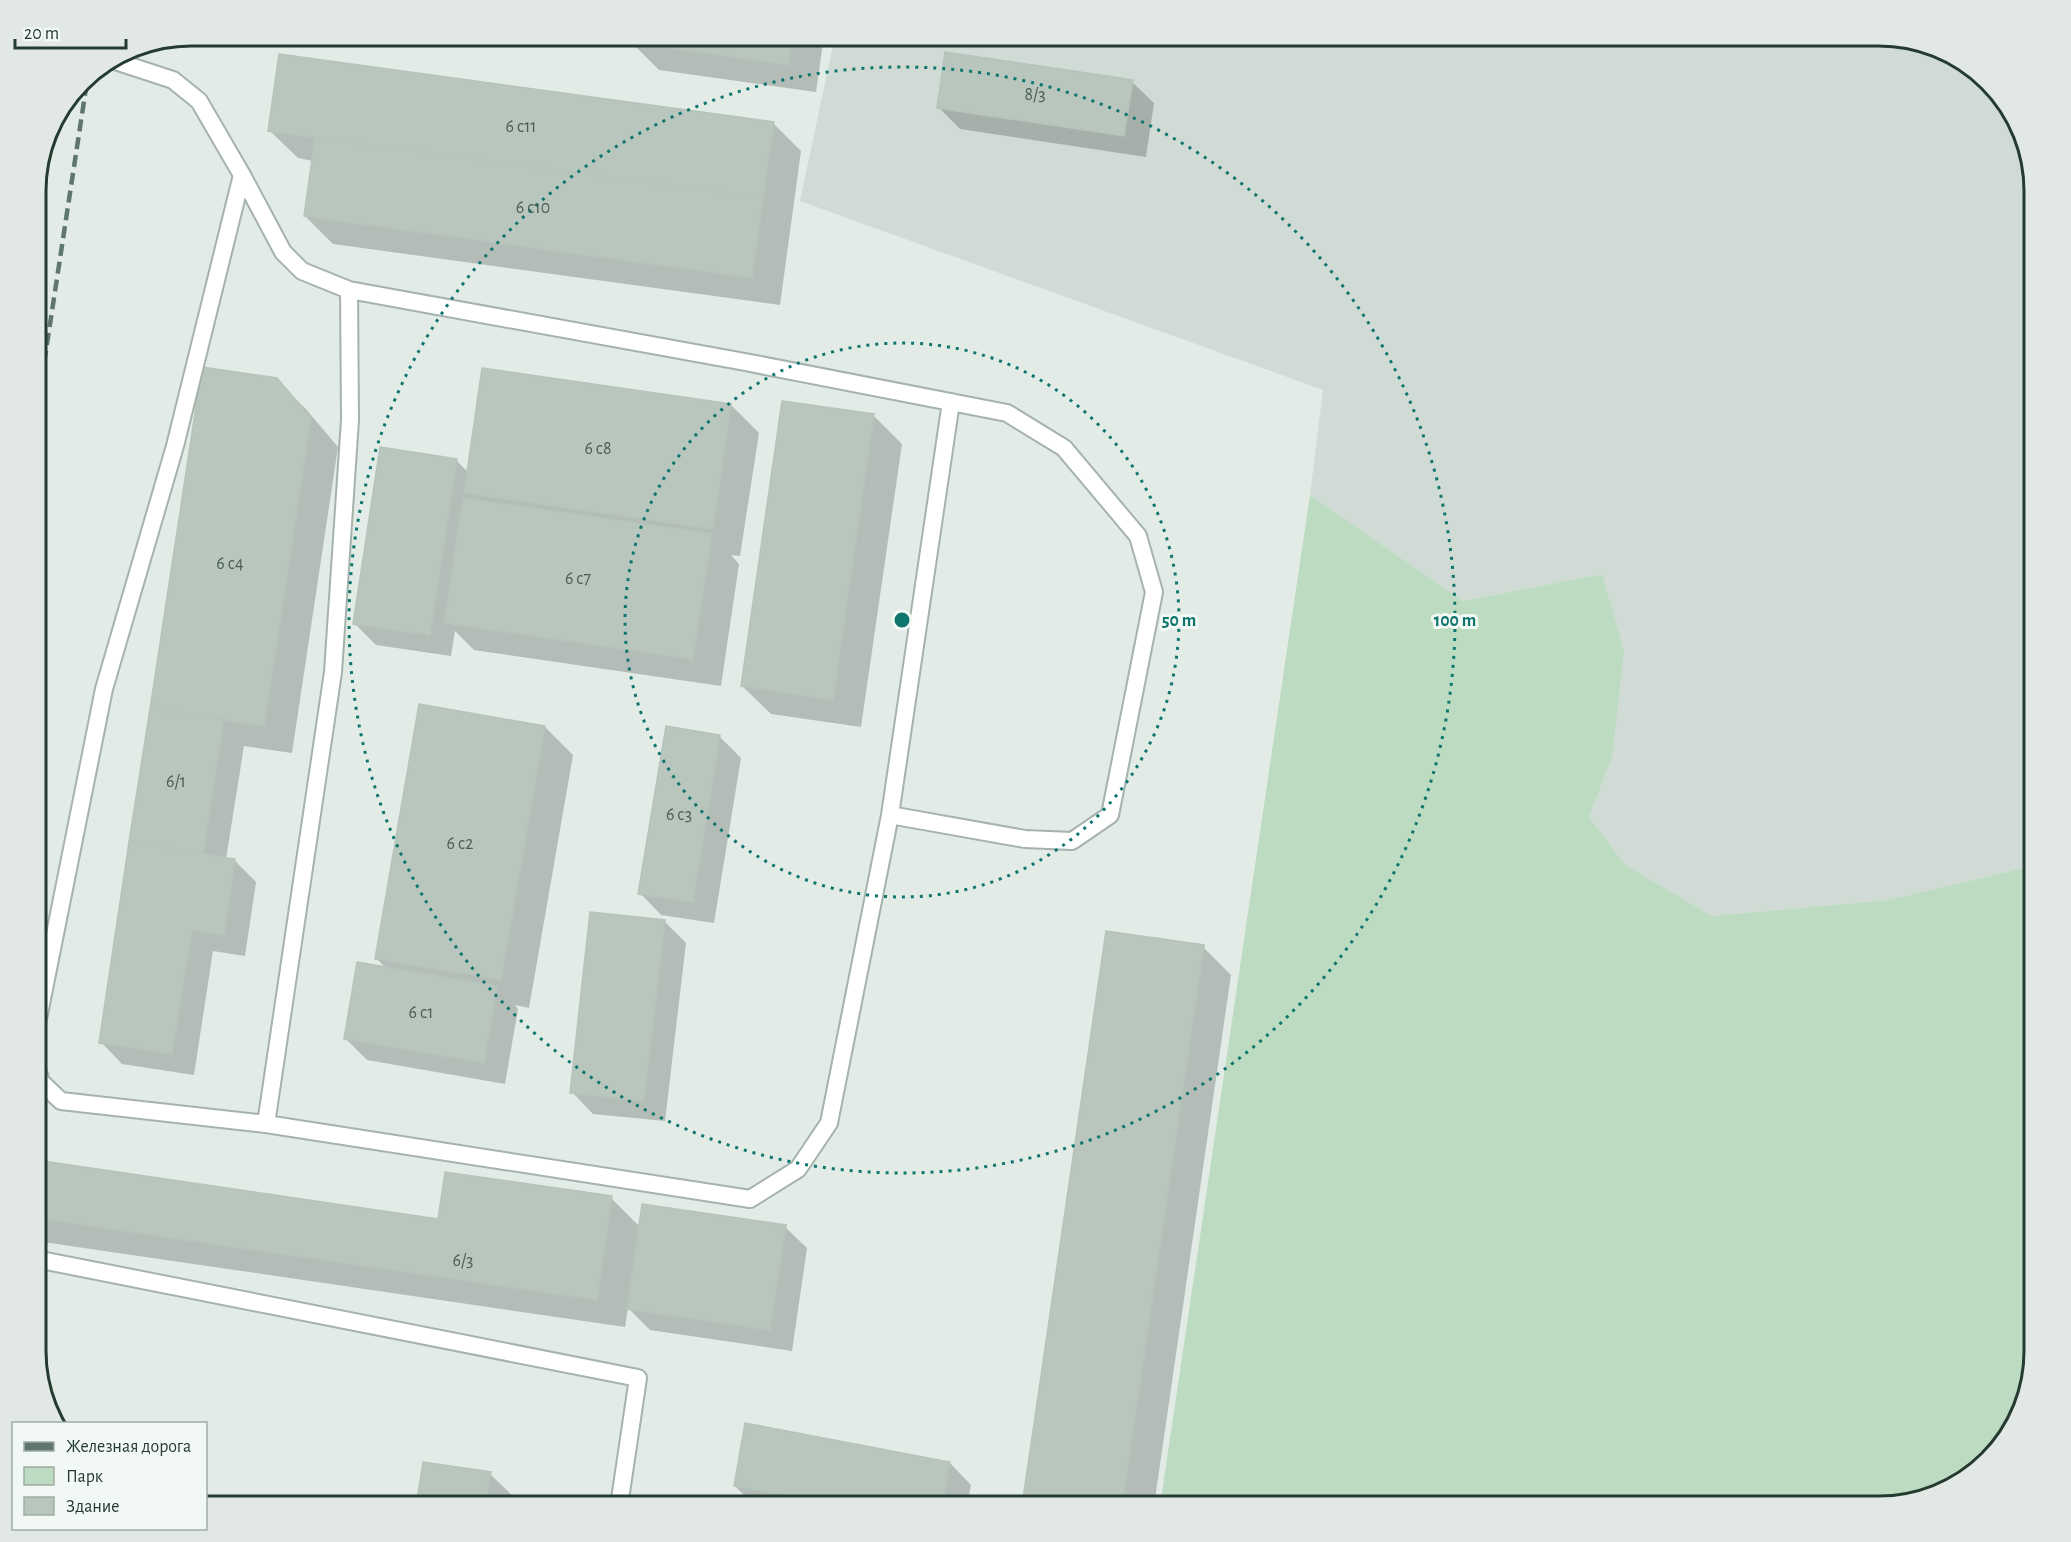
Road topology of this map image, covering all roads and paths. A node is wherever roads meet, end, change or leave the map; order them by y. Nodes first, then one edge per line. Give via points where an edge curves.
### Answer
1 (123, 64) edge
2 (242, 175) junction
3 (349, 290) junction
4 (951, 402) junction
5 (890, 816) junction
6 (47, 974) edge
7 (47, 1088) edge
8 (266, 1125) junction
9 (47, 1261) edge
10 (620, 1496) edge

1 - 2 lane via 173,80 199,101
2 - 3 lane via 283,252 302,271
2 - 6 lane via 176,446 104,689
3 - 4 lane
3 - 8 lane via 350,420 333,672
4 - 5 lane
4 - 5 lane via 1007,413 1064,448 1138,536 1154,592 1110,815 1072,842 1025,839
5 - 8 lane via 829,1123 798,1169 750,1199
7 - 8 lane via 62,1101
9 - 10 lane via 638,1378

